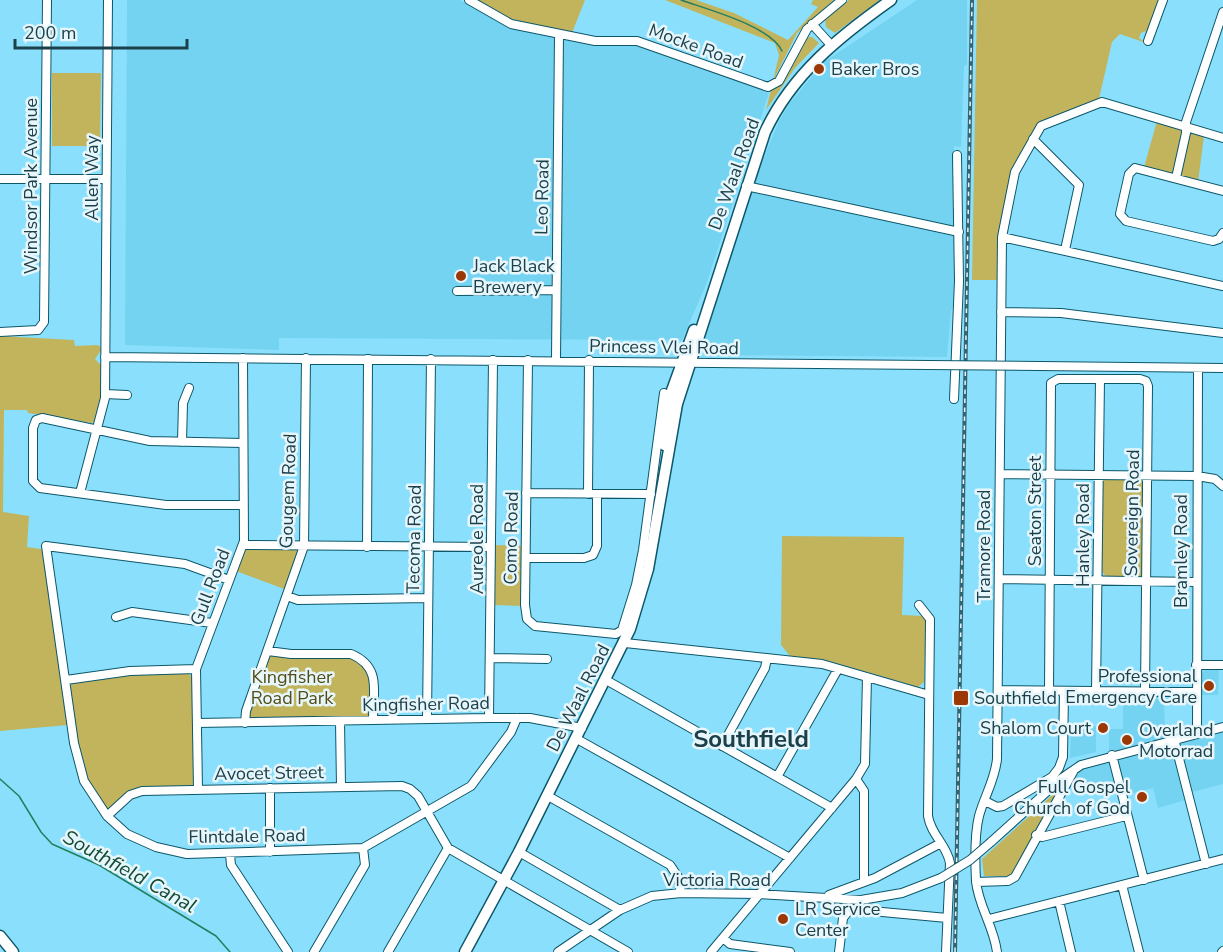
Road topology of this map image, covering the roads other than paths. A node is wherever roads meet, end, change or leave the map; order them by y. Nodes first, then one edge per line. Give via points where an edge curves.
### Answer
1 (47, 0) edge
2 (108, 0) edge
3 (470, 0) edge
4 (842, 0) edge
5 (891, 0) edge
6 (1163, 0) edge
7 (1223, 12) edge
8 (812, 24) junction
9 (559, 34) junction
10 (1148, 41) dead end
11 (831, 45) junction
12 (1186, 127) junction
13 (1033, 138) junction
14 (1223, 138) edge
15 (957, 155) dead end
16 (1176, 178) junction
17 (0, 179) edge
18 (46, 179) junction
19 (106, 179) junction
20 (746, 186) junction
21 (1223, 191) edge
22 (959, 232) junction
23 (1223, 233) edge
24 (1002, 237) junction
25 (1065, 250) junction
26 (1223, 286) edge
27 (556, 290) junction
28 (457, 291) dead end
29 (1001, 312) junction
30 (0, 332) edge
31 (1223, 333) edge
32 (105, 357) junction
33 (243, 358) junction
34 (306, 358) junction
35 (368, 358) junction
36 (431, 359) junction
37 (493, 360) junction
38 (528, 360) junction
39 (556, 360) junction
40 (589, 360) junction
41 (685, 364) junction
42 (1198, 368) junction
43 (1223, 368) edge
44 (1100, 379) junction
45 (189, 388) dead end
46 (664, 393) dead end
47 (105, 394) junction
48 (127, 395) dead end
49 (954, 399) dead end
50 (97, 428) junction
51 (183, 442) junction
52 (243, 443) junction
53 (1000, 474) junction
54 (1050, 475) junction
55 (1099, 476) junction
56 (1147, 476) junction
57 (1197, 476) junction
58 (1223, 486) edge
59 (80, 493) junction
60 (526, 493) junction
61 (656, 493) junction
62 (593, 494) junction
63 (242, 505) junction
64 (243, 545) junction
65 (304, 546) junction
66 (367, 547) junction
67 (429, 547) junction
68 (491, 547) junction
69 (526, 558) junction
70 (999, 579) junction
71 (229, 580) junction
72 (1050, 580) junction
73 (1098, 580) junction
74 (1146, 581) junction
75 (1196, 582) junction
76 (287, 597) junction
77 (428, 598) junction
78 (919, 605) dead end
79 (116, 617) dead end
80 (212, 623) junction
81 (623, 637) junction
82 (268, 651) junction
83 (490, 658) junction
84 (767, 658) junction
85 (548, 659) dead end
86 (1196, 665) junction
87 (1223, 665) edge
88 (196, 669) junction
89 (838, 669) junction
90 (867, 677) junction
91 (66, 680) junction
92 (606, 680) junction
93 (998, 690) junction
94 (1048, 691) junction
95 (1064, 691) junction
96 (1096, 691) junction
97 (1145, 692) junction
98 (1196, 692) junction
99 (929, 695) junction
100 (489, 717) junction
101 (517, 718) junction
102 (427, 719) junction
103 (373, 720) junction
104 (340, 721) junction
105 (197, 723) junction
106 (244, 723) junction
107 (1223, 727) edge
108 (582, 728) junction
109 (1197, 734) junction
110 (577, 738) junction
111 (1174, 739) junction
112 (722, 746) junction
113 (1112, 755) junction
114 (1073, 770) junction
115 (777, 777) junction
116 (856, 779) junction
117 (341, 786) junction
118 (270, 788) junction
119 (198, 789) junction
120 (548, 796) junction
121 (985, 801) junction
122 (832, 808) junction
123 (426, 813) junction
124 (107, 816) junction
125 (1126, 816) junction
126 (1036, 835) junction
127 (941, 843) junction
128 (363, 848) junction
129 (448, 848) junction
130 (270, 852) junction
131 (519, 852) junction
132 (230, 854) junction
133 (790, 858) junction
134 (1223, 860) edge
135 (1206, 864) junction
136 (1144, 880) junction
137 (503, 881) junction
138 (864, 881) junction
139 (976, 882) junction
140 (1122, 885) junction
141 (681, 893) junction
142 (759, 894) junction
143 (820, 896) junction
144 (1059, 901) junction
145 (489, 907) junction
146 (620, 910) junction
147 (947, 918) junction
148 (989, 919) junction
149 (590, 930) junction
150 (0, 936) edge
151 (723, 938) junction
152 (13, 952) edge
153 (288, 952) edge
154 (314, 952) edge
155 (388, 952) edge
156 (458, 952) edge
157 (465, 952) edge
158 (558, 952) edge
159 (628, 952) edge
160 (711, 952) edge
161 (790, 952) edge
162 (838, 952) edge
163 (946, 952) edge
164 (997, 952) edge
165 (1071, 952) edge
166 (1139, 952) edge

1 - 18 street, Windsor Park Avenue
2 - 19 street, Allen Way
3 - 9 street, Mocke Road via 506,22
4 - 8 street, Mocke Road
5 - 11 main road, De Waal Road
6 - 10 street
7 - 12 street
8 - 9 street, Mocke Road via 779,81 768,87 637,41 595,41
8 - 11 street
9 - 27 street, Leo Road
11 - 20 main road, De Waal Road via 802,74 776,110
12 - 13 street via 1101,102 1043,125
12 - 14 street
12 - 16 street
13 - 24 street, Tramore Road via 1015,172
13 - 25 street via 1079,185
15 - 22 street
16 - 21 street
16 - 23 street via 1132,169 1120,212 1122,218 1213,241
17 - 18 street
18 - 19 street
18 - 30 street, Windsor Park Avenue via 44,322 38,330
19 - 32 street, Allen Way
20 - 22 street
20 - 41 main road, De Waal Road
22 - 49 street
24 - 25 street
24 - 29 street, Tramore Road
25 - 26 street
27 - 28 street
27 - 39 street, Leo Road
29 - 31 street via 1061,314
29 - 53 street, Tramore Road
32 - 33 street, Princess Vlei Road
32 - 47 street, Allen Way
33 - 34 street, Princess Vlei Road
33 - 52 street, Gull Road
34 - 35 street, Princess Vlei Road
34 - 65 street, Gougem Road
35 - 36 street, Princess Vlei Road
35 - 66 street
36 - 37 street, Princess Vlei Road
36 - 67 street, Tecoma Road
37 - 38 street, Princess Vlei Road
37 - 68 street, Aureole Road
38 - 39 street, Princess Vlei Road
38 - 60 street, Como Road
39 - 40 street, Princess Vlei Road
40 - 41 street, Princess Vlei Road
40 - 62 street
41 - 42 street, Princess Vlei Road, bridge
41 - 61 main road, De Waal Road
42 - 43 street, Princess Vlei Road
42 - 57 street, Bramley Road
44 - 54 street, Seaton Street via 1058,379 1051,383
44 - 55 street, Hanley Road
44 - 56 street, Sovereign Road via 1140,379 1148,383
45 - 51 street via 183,403
46 - 61 street
47 - 48 street
47 - 50 street, Allen Way
50 - 51 street via 150,441
50 - 59 street, Allen Way
50 - 59 street via 42,418 36,420 33,428 33,481 36,485
51 - 52 street
52 - 63 street, Gull Road
53 - 54 street
53 - 70 street, Tramore Road
54 - 55 street
54 - 72 street, Seaton Street
55 - 56 street
55 - 73 street, Hanley Road
56 - 57 street
56 - 74 street, Sovereign Road
57 - 58 street via 1215,478
57 - 75 street, Bramley Road
59 - 63 street via 173,505
60 - 62 street
60 - 69 street, Como Road
61 - 62 street
61 - 81 main road, De Waal Road via 644,588
62 - 69 street via 597,543 593,555
63 - 64 street, Gull Road
64 - 65 street
64 - 71 street, Gull Road
65 - 66 street
65 - 76 street, Gougem Road
66 - 67 street
67 - 68 street
67 - 77 street, Tecoma Road
68 - 83 street, Aureole Road
69 - 81 street, Como Road via 526,615 532,625
70 - 72 street
70 - 93 street, Tramore Road
71 - 80 street, Gull Road
71 - 91 street, Flintdale Road via 185,564 46,546
72 - 73 street
72 - 94 street, Seaton Street
73 - 74 street
73 - 96 street, Hanley Road
74 - 75 street
74 - 97 street, Sovereign Road
75 - 86 street, Bramley Road
76 - 77 street
76 - 82 street, Gougem Road
77 - 102 street, Tecoma Road
78 - 99 street via 930,619
79 - 80 street via 132,612
80 - 88 street, Gull Road
81 - 84 street
81 - 92 main road, De Waal Road
82 - 103 street via 351,654 368,663 374,678
82 - 106 street, Gougem Road
83 - 85 street
83 - 100 street, Aureole Road
84 - 89 street
84 - 112 street
86 - 87 street
86 - 98 street, Bramley Road
88 - 91 street
88 - 105 street, Gull Road
89 - 90 street
89 - 115 street
90 - 99 street
90 - 116 street via 865,764
91 - 124 street, Flintdale Road via 78,762 84,781
92 - 108 main road, De Waal Road
92 - 112 street
93 - 94 street
93 - 121 street, Tramore Road via 997,759
94 - 95 street
95 - 96 street
95 - 121 street via 1063,757 1058,771 1003,806
96 - 97 street
97 - 98 street
98 - 109 street, Bramley Road
99 - 127 street via 928,816
100 - 101 street, Kingfisher Road
100 - 102 street, Kingfisher Road
101 - 108 street, Kingfisher Road
101 - 123 street, Flintdale Road via 471,786
102 - 103 street, Kingfisher Road
103 - 104 street, Kingfisher Road
104 - 106 street, Kingfisher Road
104 - 117 street
105 - 106 street, Kingfisher Road
105 - 119 street, Gull Road
107 - 109 street, Victoria Road
108 - 110 main road, De Waal Road
109 - 111 street, Victoria Road
110 - 120 main road, De Waal Road
110 - 133 street
111 - 113 street, Victoria Road
111 - 135 street
112 - 115 street
113 - 114 street, Victoria Road
113 - 125 street
114 - 126 street
114 - 143 street, Victoria Road, bridge via 970,860 941,878 886,897 861,900
115 - 122 street
116 - 122 street
116 - 138 street via 864,791
117 - 118 street, Avocet Street
117 - 123 street, Avocet Street via 402,786 418,796
118 - 119 street, Avocet Street
118 - 130 street
119 - 124 street, Avocet Street via 142,790 130,795
120 - 131 main road, De Waal Road
120 - 141 street via 670,865 678,877
121 - 139 street, Tramore Road via 977,826
122 - 133 street
123 - 128 street, Flintdale Road
123 - 129 street, Avocet Street
124 - 132 street, Flintdale Road via 127,834 156,848 187,854
125 - 126 street via 1042,837
125 - 136 street
126 - 139 street via 1014,879
127 - 138 street, Victoria Road
127 - 147 street via 950,863
128 - 130 street, Flintdale Road
128 - 154 street via 365,865
129 - 137 street
129 - 155 street
130 - 132 street, Flintdale Road
131 - 137 main road, De Waal Road
131 - 146 street
132 - 153 street via 231,865
133 - 142 street
134 - 135 street
135 - 136 street
136 - 140 street
137 - 145 main road, De Waal Road
137 - 149 street
138 - 143 street, Victoria Road via 839,893
139 - 148 street, Tramore Road
140 - 144 street
140 - 166 street
141 - 142 street, Victoria Road
141 - 146 street, Victoria Road via 652,896
142 - 143 street, Victoria Road
142 - 151 street
144 - 148 street
144 - 165 street
145 - 156 main road, De Waal Road
145 - 157 main road, De Waal Road
146 - 149 street, Victoria Road
147 - 162 street via 847,911
147 - 163 street
148 - 164 street, Tramore Road
149 - 158 street, Victoria Road
149 - 159 street
150 - 152 main road
151 - 160 street
151 - 161 street via 730,944

